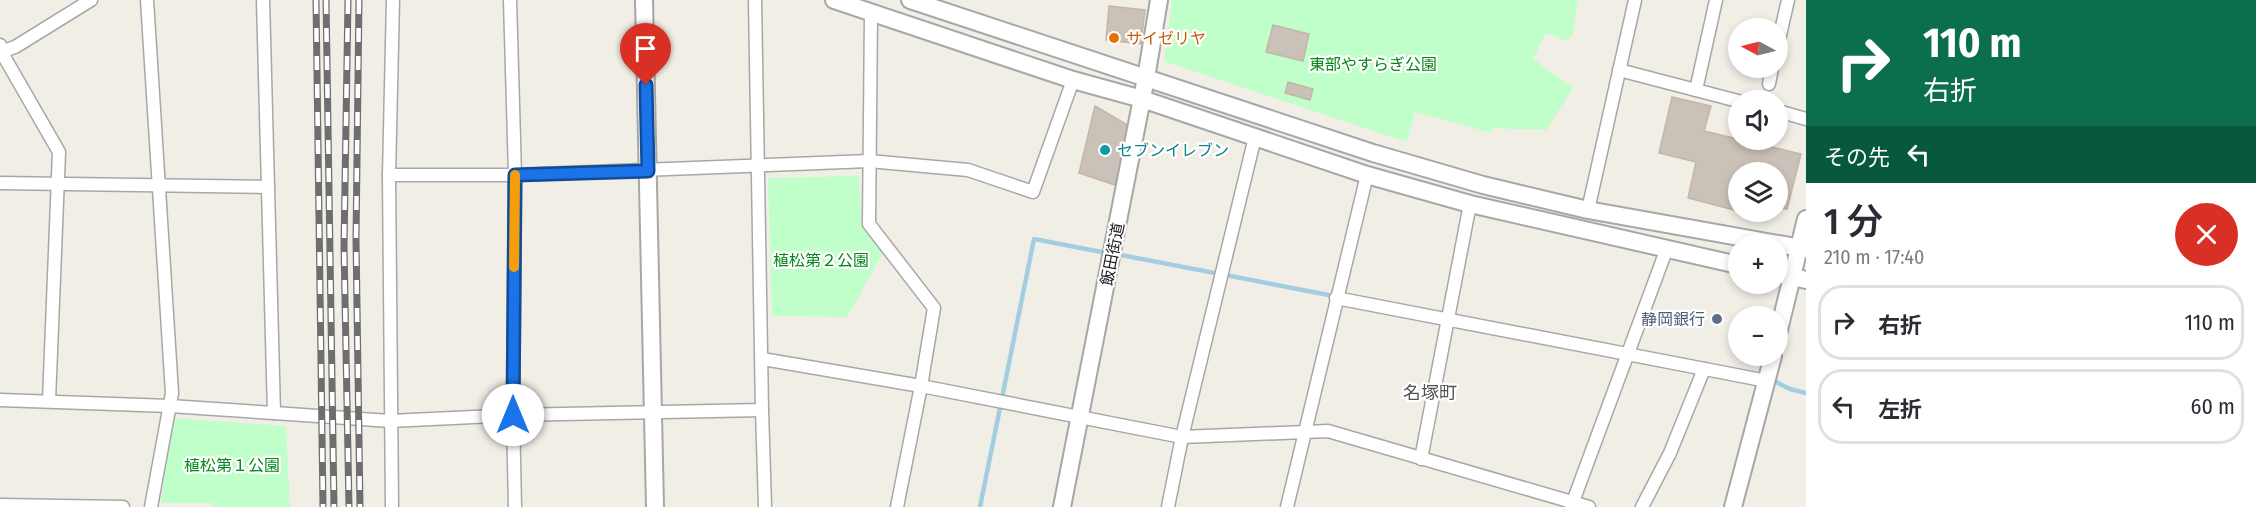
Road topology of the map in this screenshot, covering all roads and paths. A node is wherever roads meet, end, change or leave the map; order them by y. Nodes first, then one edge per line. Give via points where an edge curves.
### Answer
1 (91, 0) edge
2 (147, 0) edge
3 (263, 0) edge
4 (393, 0) edge
5 (510, 0) edge
6 (644, 0) edge
7 (755, 0) edge
8 (834, 0) edge
9 (910, 0) edge
10 (1159, 0) edge
11 (1635, 0) edge
12 (1716, 0) edge
13 (1788, 0) edge
14 (939, 5) edge
15 (871, 14) junction
16 (1784, 18) edge
17 (1, 49) edge
18 (1619, 70) junction
19 (1146, 78) junction
20 (1770, 78) edge
21 (1073, 80) junction
22 (1769, 84) dead end
23 (1696, 90) junction
24 (1728, 98) edge
25 (1142, 99) junction
26 (1788, 114) edge
27 (1806, 119) edge
28 (1255, 137) junction
29 (869, 161) junction
30 (758, 165) junction
31 (648, 171) junction
32 (515, 175) junction
33 (1367, 175) junction
34 (388, 176) junction
35 (0, 183) edge
36 (58, 184) junction
37 (157, 186) junction
38 (268, 186) junction
39 (1470, 204) junction
40 (1588, 210) junction
41 (1806, 219) edge
42 (1667, 248) junction
43 (1802, 248) edge
44 (1728, 263) edge
45 (1791, 277) edge
46 (1336, 298) junction
47 (1784, 306) edge
48 (1447, 320) junction
49 (1629, 355) junction
50 (762, 359) junction
51 (1771, 366) edge
52 (1704, 369) junction
53 (1767, 381) junction
54 (921, 386) junction
55 (0, 400) edge
56 (49, 401) junction
57 (170, 406) junction
58 (762, 410) junction
59 (654, 412) junction
60 (274, 413) junction
61 (513, 415) junction
62 (1080, 416) junction
63 (390, 421) junction
64 (1305, 432) junction
65 (1182, 437) junction
66 (1421, 459) junction
67 (0, 505) edge
68 (901, 505) edge
69 (1573, 505) edge
70 (123, 507) edge
71 (151, 507) edge
72 (392, 507) edge
73 (515, 507) edge
74 (656, 507) edge
75 (765, 507) edge
76 (1062, 507) edge
77 (1168, 507) edge
78 (1287, 507) edge
79 (1589, 507) edge
80 (1642, 507) edge
81 (1732, 507) edge

1 - 17 street via 15,47
2 - 37 street
3 - 38 street
4 - 34 street
5 - 32 street
6 - 31 street
7 - 30 street
8 - 15 street
9 - 14 street
10 - 19 street, 飯田街道
11 - 18 street
12 - 23 street
13 - 16 street
14 - 19 street
15 - 21 street
15 - 29 street
17 - 36 street via 57,147
18 - 23 street
18 - 40 street
19 - 25 street, 飯田街道
19 - 40 street via 1384,156
20 - 22 street
21 - 25 street
21 - 29 street via 1033,192 968,170
23 - 24 street
25 - 28 street
25 - 62 street, 飯田街道
26 - 27 street
28 - 33 street
28 - 65 street
29 - 30 street
29 - 54 street via 869,224 934,308
30 - 31 street
30 - 50 street
31 - 32 street
31 - 59 street
32 - 34 street
32 - 61 street
33 - 39 street
33 - 46 street
34 - 63 street
35 - 36 street
36 - 37 street
36 - 56 street
37 - 38 street
37 - 57 street
38 - 60 street
39 - 42 street
39 - 48 street
40 - 43 street
41 - 43 street
42 - 44 street
42 - 49 street
43 - 45 street
45 - 47 street
46 - 48 street
46 - 64 street
48 - 49 street
48 - 66 street
49 - 52 street
49 - 69 street
50 - 54 street
50 - 58 street
51 - 53 street
52 - 53 street
52 - 80 street via 1670,453
53 - 81 street
54 - 62 street
54 - 68 street
55 - 56 street
56 - 57 street
57 - 60 street
57 - 71 street
58 - 59 street
58 - 75 street
59 - 61 street
59 - 74 street
60 - 63 street
61 - 63 street
61 - 73 street
62 - 65 street
62 - 76 street, 飯田街道
63 - 72 street
64 - 65 street
64 - 66 street via 1328,431
64 - 78 street
65 - 77 street
66 - 69 street
67 - 70 street
69 - 79 street

